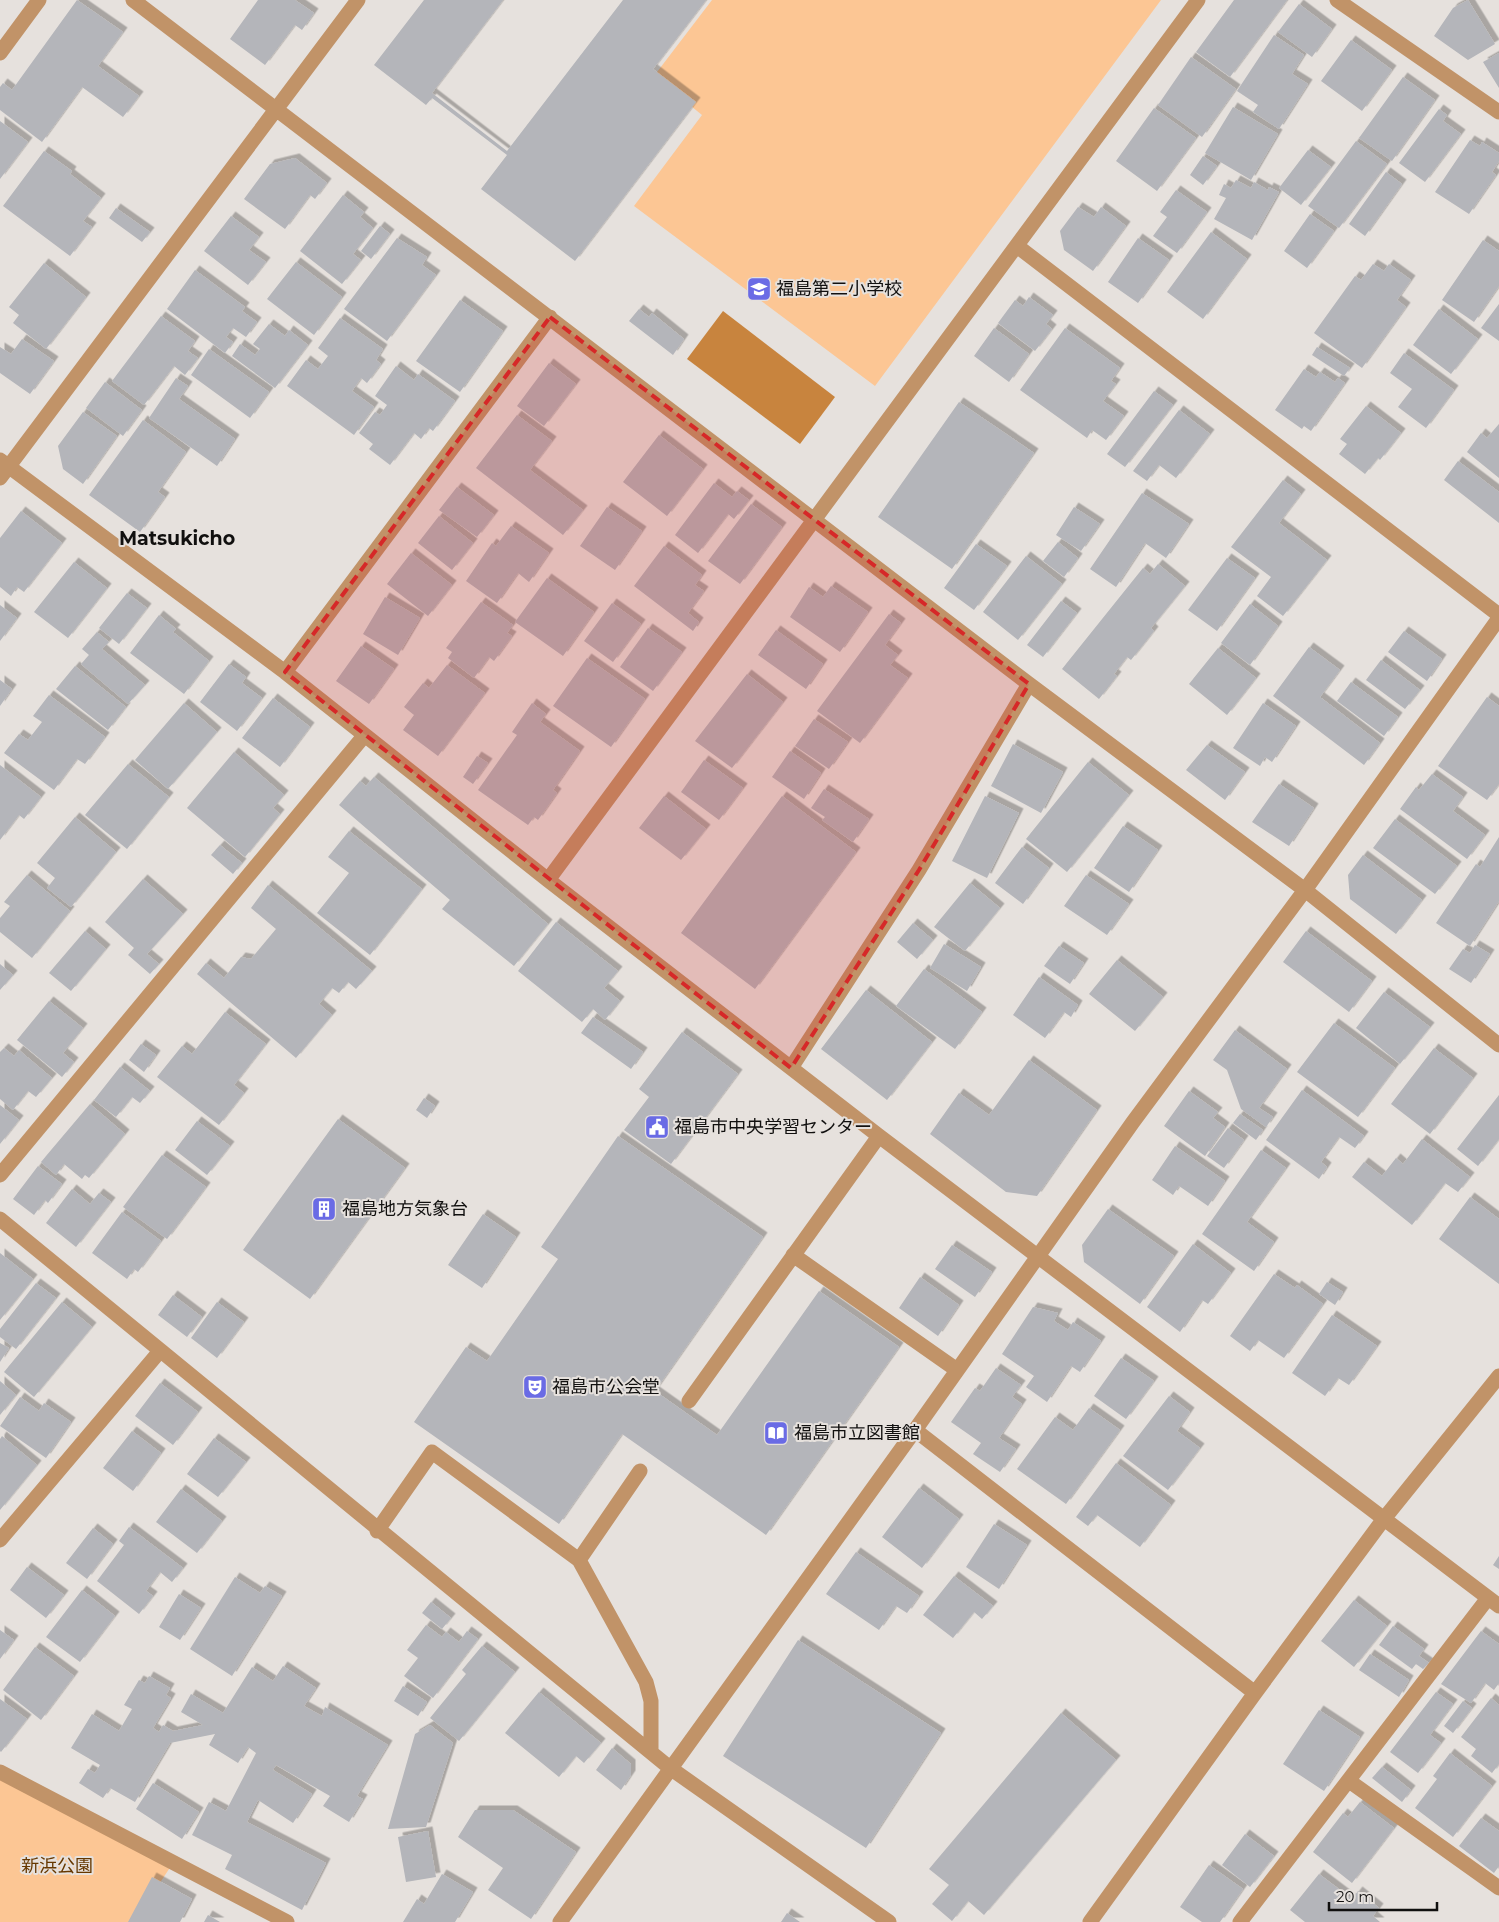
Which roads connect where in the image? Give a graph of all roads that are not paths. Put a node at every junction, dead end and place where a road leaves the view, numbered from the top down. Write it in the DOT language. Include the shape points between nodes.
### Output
graph roads {
  1 [pos="39,0"];
  2 [pos="133,0"];
  3 [pos="358,0"];
  4 [pos="1198,0"];
  5 [pos="1337,0"];
  6 [pos="0,53"];
  7 [pos="276,110"];
  8 [pos="1499,112"];
  9 [pos="1017,246"];
  10 [pos="550,317"];
  11 [pos="3,468"];
  12 [pos="813,520"];
  13 [pos="1499,614"];
  14 [pos="1499,618"];
  15 [pos="285,672"];
  16 [pos="1029,684"];
  17 [pos="364,736"];
  18 [pos="548,880"];
  19 [pos="1305,890"];
  20 [pos="1499,1045"];
  21 [pos="791,1068"];
  22 [pos="879,1136"];
  23 [pos="0,1175"];
  24 [pos="0,1219"];
  25 [pos="792,1255"];
  26 [pos="1038,1258"];
  27 [pos="160,1351"];
  28 [pos="958,1370"];
  29 [pos="1499,1376"];
  30 [pos="689,1401"];
  31 [pos="915,1430"];
  32 [pos="640,1471"];
  33 [pos="1382,1520"];
  34 [pos="378,1531"];
  35 [pos="0,1540"];
  36 [pos="579,1560"];
  37 [pos="1493,1602"];
  38 [pos="1254,1693"];
  39 [pos="651,1752"];
  40 [pos="670,1768"];
  41 [pos="0,1772"];
  42 [pos="1348,1781"];
  43 [pos="1499,1888"];
  44 [pos="287,1922"];
  45 [pos="560,1922"];
  46 [pos="890,1922"];
  47 [pos="1090,1922"];
  48 [pos="1240,1922"];
  1 -- 6 [label="street"];
  2 -- 7 [label="street"];
  3 -- 7 [label="street"];
  4 -- 9 [label="street"];
  5 -- 8 [label="street"];
  7 -- 10 [label="street"];
  7 -- 11 [label="street"];
  9 -- 12 [label="street"];
  9 -- 13 [label="street"];
  10 -- 12 [label="street"];
  10 -- 15 [label="street"];
  11 -- 15 [label="street"];
  12 -- 16 [label="street"];
  12 -- 18 [label="street"];
  14 -- 19 [label="street"];
  15 -- 17 [label="street"];
  16 -- 19 [label="street"];
  16 -- 21 [label="street" via="919,870"];
  17 -- 18 [label="street"];
  17 -- 23 [label="street"];
  18 -- 21 [label="street"];
  19 -- 20 [label="street"];
  19 -- 26 [label="street" via="1133,1122"];
  21 -- 22 [label="street"];
  22 -- 25 [label="street"];
  22 -- 26 [label="street"];
  24 -- 27 [label="street"];
  25 -- 28 [label="street"];
  25 -- 30 [label="street"];
  26 -- 28 [label="street"];
  26 -- 33 [label="street"];
  27 -- 34 [label="street"];
  27 -- 35 [label="street"];
  28 -- 31 [label="street"];
  29 -- 33 [label="street"];
  31 -- 38 [label="street"];
  31 -- 40 [label="street"];
  32 -- 36 [label="street"];
  33 -- 37 [label="street"];
  33 -- 38 [label="street"];
  34 -- 36 [label="street" via="432,1452"];
  34 -- 39 [label="street"];
  36 -- 39 [label="street" via="646,1682 651,1701"];
  37 -- 42 [label="street"];
  38 -- 47 [label="street"];
  39 -- 40 [label="street"];
  40 -- 45 [label="street"];
  40 -- 46 [label="street"];
  41 -- 44 [label="street"];
  42 -- 43 [label="street"];
  42 -- 48 [label="street"];
}
